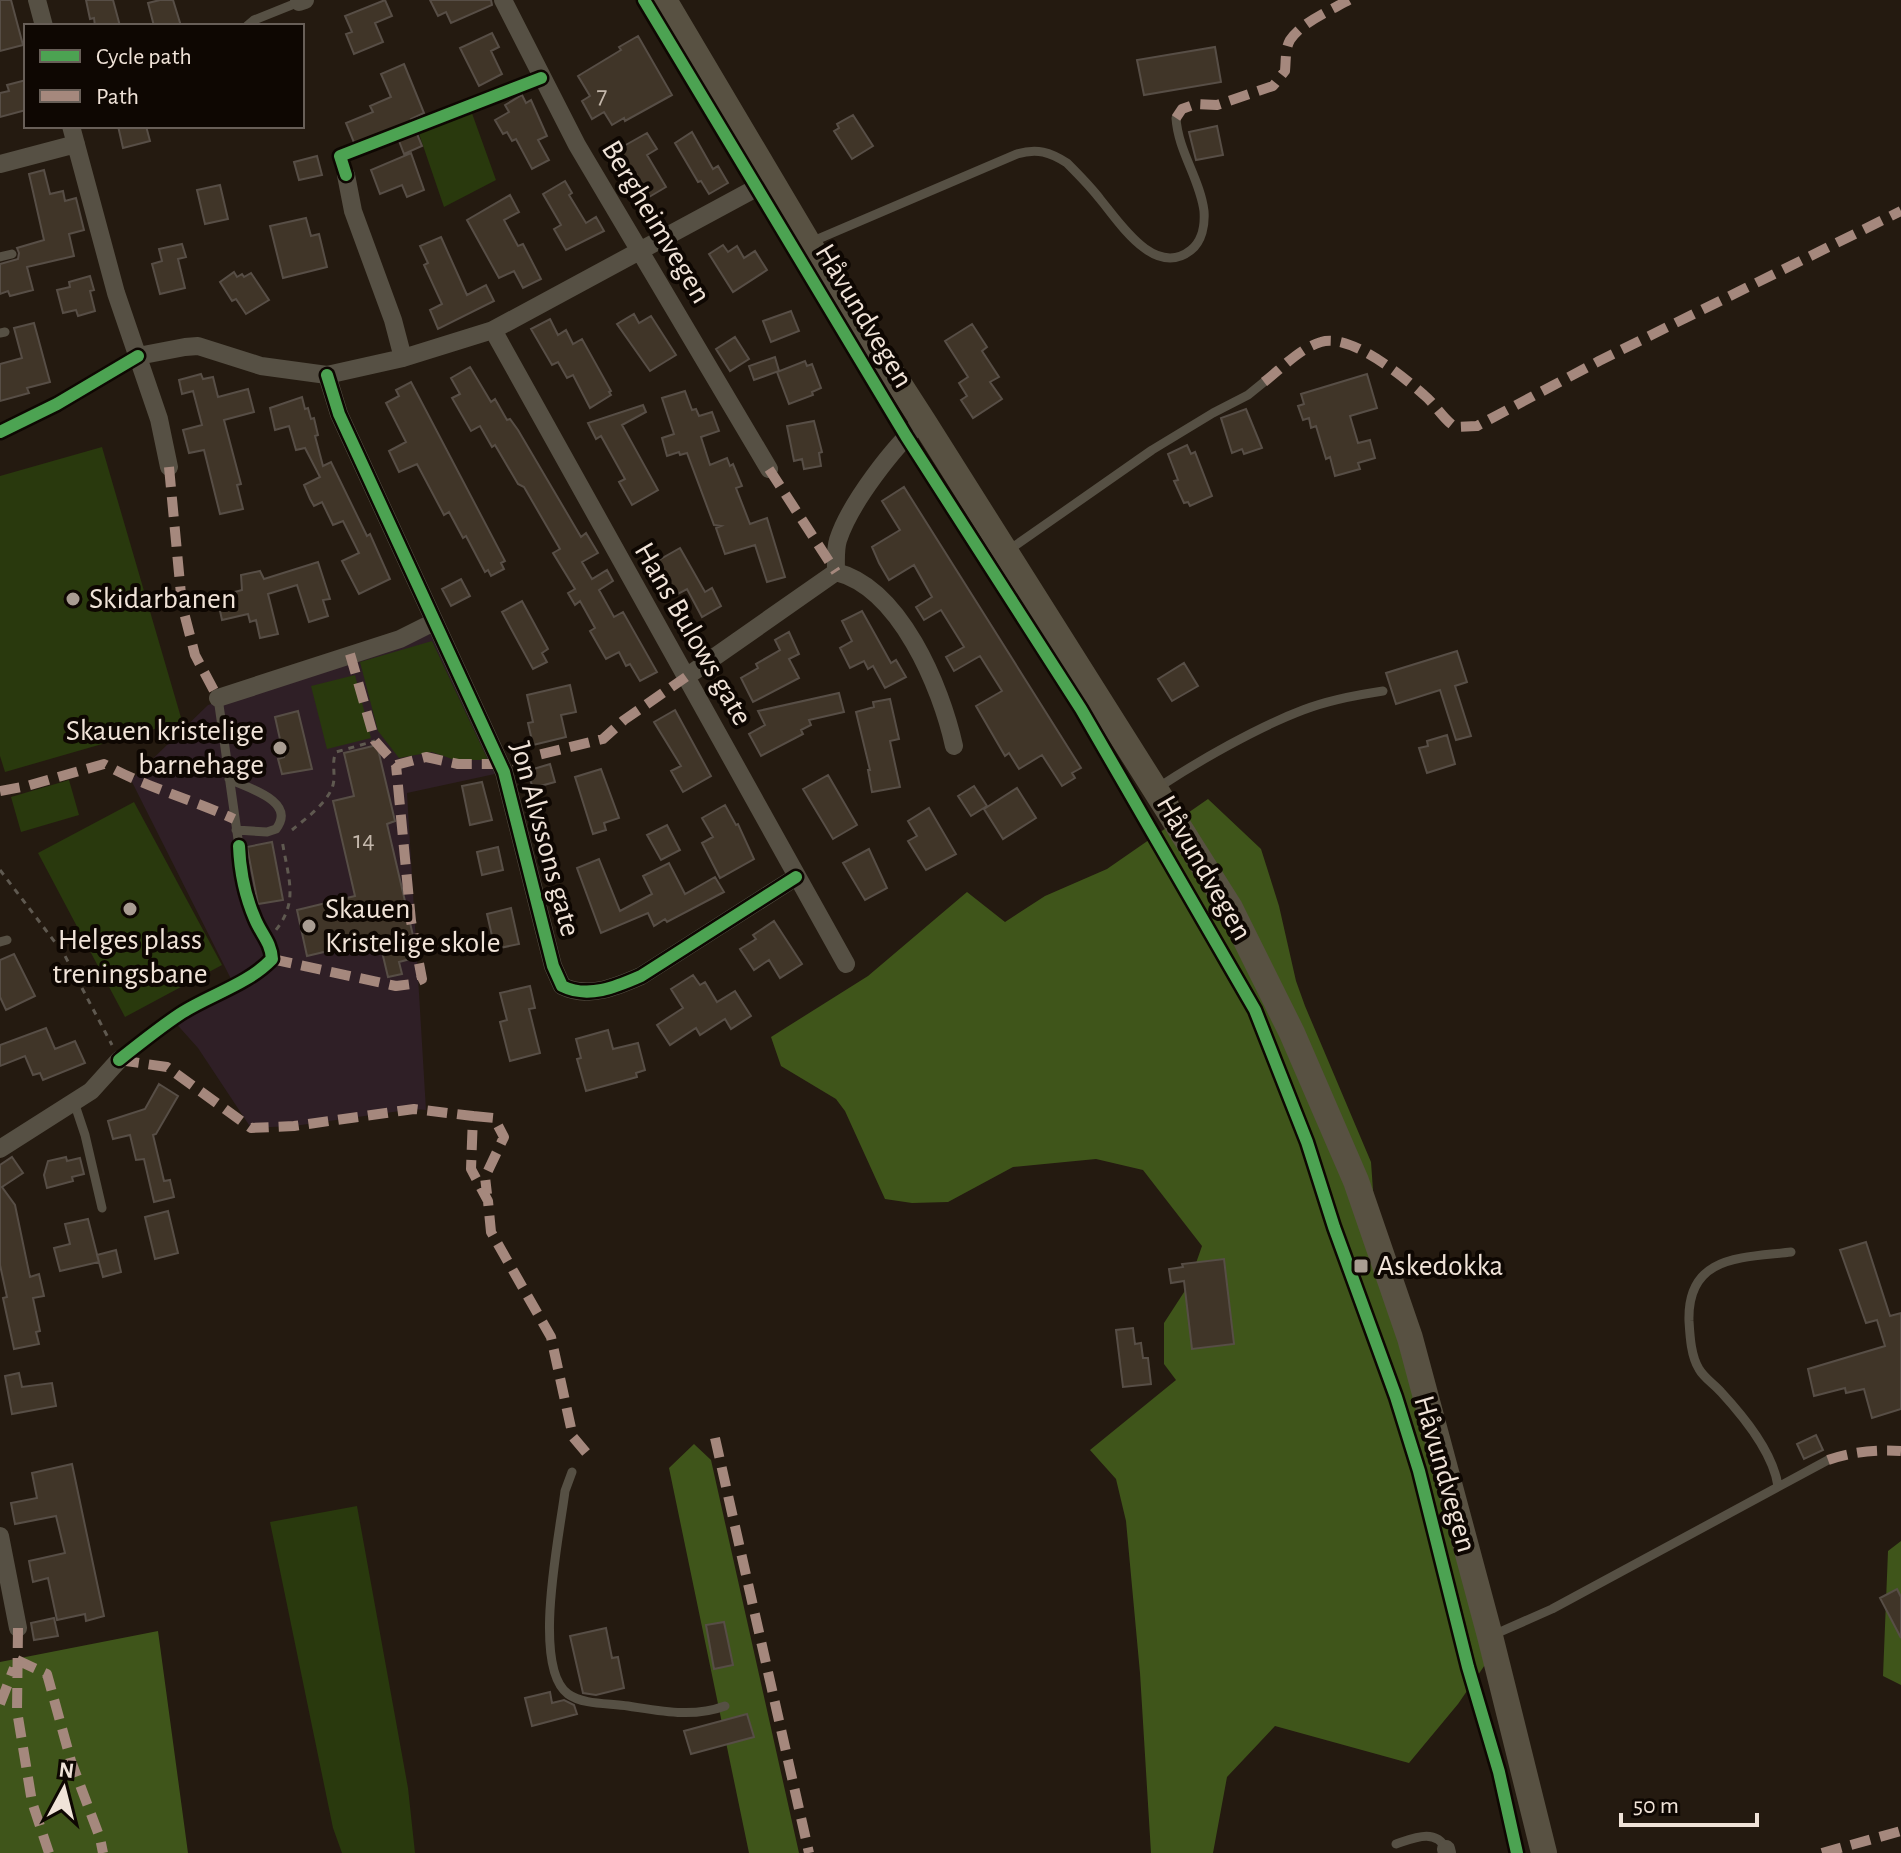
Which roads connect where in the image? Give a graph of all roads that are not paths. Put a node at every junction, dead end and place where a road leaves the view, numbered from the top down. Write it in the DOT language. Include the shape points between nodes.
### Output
graph roads {
  1 [pos="37,0"];
  2 [pos="503,0"];
  3 [pos="664,0"];
  4 [pos="299,1"];
  5 [pos="43,24"];
  6 [pos="249,24"];
  7 [pos="1176,118"];
  8 [pos="73,135"];
  9 [pos="0,164"];
  10 [pos="346,175"];
  11 [pos="771,180"];
  12 [pos="808,243"];
  13 [pos="641,251"];
  14 [pos="12,254"];
  15 [pos="0,257"];
  16 [pos="493,330"];
  17 [pos="138,356"];
  18 [pos="403,358"];
  19 [pos="327,375"];
  20 [pos="1264,382"];
  21 [pos="923,421"];
  22 [pos="169,467"];
  23 [pos="769,469"];
  24 [pos="1006,552"];
  25 [pos="836,572"];
  26 [pos="434,622"];
  27 [pos="686,677"];
  28 [pos="1383,691"];
  29 [pos="218,698"];
  30 [pos="954,746"];
  31 [pos="229,779"];
  32 [pos="1156,789"];
  33 [pos="236,830"];
  34 [pos="239,846"];
  35 [pos="796,877"];
  36 [pos="846,964"];
  37 [pos="119,1060"];
  38 [pos="74,1102"];
  39 [pos="0,1149"];
  40 [pos="102,1208"];
  41 [pos="1791,1252"];
  42 [pos="1828,1460"];
  43 [pos="572,1472"];
  44 [pos="1778,1486"];
  45 [pos="0,1536"];
  46 [pos="2,1555"];
  47 [pos="18,1628"];
  48 [pos="1490,1636"];
  49 [pos="725,1706"];
  50 [pos="1396,1844"];
  51 [pos="1446,1851"];
  52 [pos="1544,1853"];
  1 -- 5 [label="street"];
  2 -- 13 [label="street, Bergheimvegen" via="577,145"];
  3 -- 11 [label="main road, Håvundvegen"];
  4 -- 6 [label="lane"];
  7 -- 12 [label="lane" via="1204,221 1195,247 1180,257 1162,256 1138,243 1067,163 1037,150"];
  8 -- 9 [label="street"];
  8 -- 17 [label="street"];
  10 -- 18 [label="street" via="353,211"];
  11 -- 12 [label="main road, Håvundvegen"];
  11 -- 13 [label="street"];
  12 -- 21 [label="main road, Håvundvegen"];
  13 -- 16 [label="street"];
  13 -- 23 [label="street, Bergheimvegen"];
  14 -- 15 [label="lane"];
  16 -- 18 [label="street"];
  16 -- 27 [label="street, Hans Bulows gate"];
  17 -- 19 [label="street" via="198,346 261,366"];
  17 -- 22 [label="street"];
  18 -- 19 [label="street"];
  19 -- 26 [label="street, Jon Alvssons gate" via="339,414"];
  20 -- 24 [label="lane" via="1152,450"];
  21 -- 24 [label="main road, Håvundvegen"];
  21 -- 25 [label="street" via="894,450 846,522"];
  24 -- 32 [label="main road, Håvundvegen"];
  25 -- 27 [label="street"];
  25 -- 30 [label="street" via="874,592 913,641 938,689"];
  26 -- 29 [label="street" via="400,639"];
  26 -- 35 [label="street, Jon Alvssons gate" via="504,772 562,986 575,993 618,987"];
  27 -- 35 [label="street, Hans Bulows gate"];
  28 -- 32 [label="lane" via="1302,710"];
  29 -- 31 [label="lane"];
  31 -- 33 [label="lane"];
  31 -- 33 [label="lane" via="280,806 282,818 267,832"];
  32 -- 48 [label="main road, Håvundvegen" via="1230,908 1356,1181 1410,1338"];
  33 -- 34 [label="lane"];
  35 -- 36 [label="street, Hans Bulows gate"];
  37 -- 38 [label="street"];
  38 -- 39 [label="street"];
  38 -- 40 [label="lane"];
  41 -- 44 [label="lane" via="1730,1259 1711,1268 1692,1293 1689,1311 1691,1347 1699,1369 1764,1449"];
  42 -- 44 [label="lane"];
  43 -- 49 [label="lane" via="565,1491 549,1630 550,1660 563,1689 577,1699 654,1711 696,1714"];
  44 -- 48 [label="lane" via="1552,1609"];
  45 -- 46 [label="street"];
  46 -- 47 [label="street"];
  48 -- 52 [label="main road, Håvundvegen"];
  50 -- 51 [label="lane" via="1433,1836"];
}
